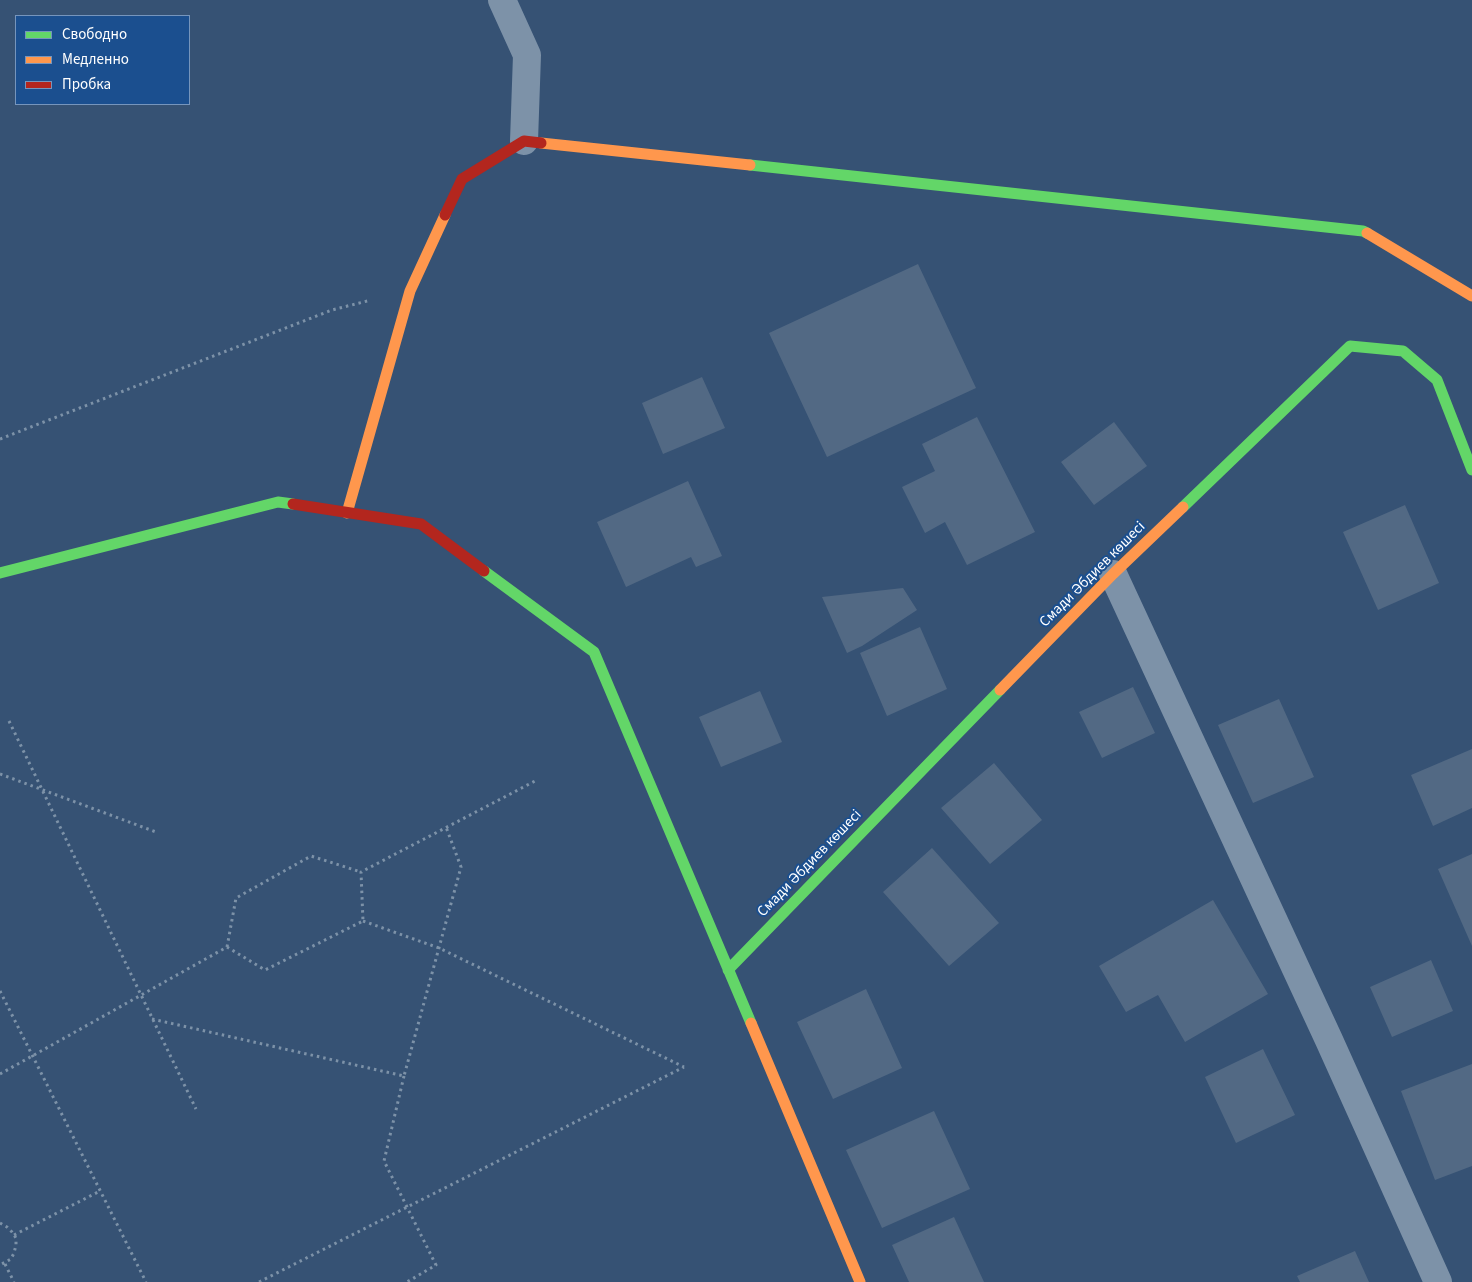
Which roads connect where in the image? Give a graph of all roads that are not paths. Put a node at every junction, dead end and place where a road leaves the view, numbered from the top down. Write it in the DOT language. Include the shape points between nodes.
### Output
graph roads {
  1 [pos="502,0"];
  2 [pos="524,141"];
  3 [pos="1472,296"];
  4 [pos="1472,470"];
  5 [pos="348,513"];
  6 [pos="0,573"];
  7 [pos="1113,574"];
  8 [pos="728,970"];
  9 [pos="860,1282"];
  10 [pos="1438,1282"];
  1 -- 2 [label="street" via="527,55"];
  2 -- 3 [label="street" via="1363,231"];
  2 -- 5 [label="street" via="462,179 410,291"];
  4 -- 7 [label="street, Смади Әбдиев көшесі" via="1437,380 1403,351 1350,346"];
  5 -- 6 [label="street" via="278,502"];
  5 -- 8 [label="street" via="421,524 594,652"];
  7 -- 8 [label="street, Смади Әбдиев көшесі"];
  7 -- 10 [label="street"];
  8 -- 9 [label="street"];
}
